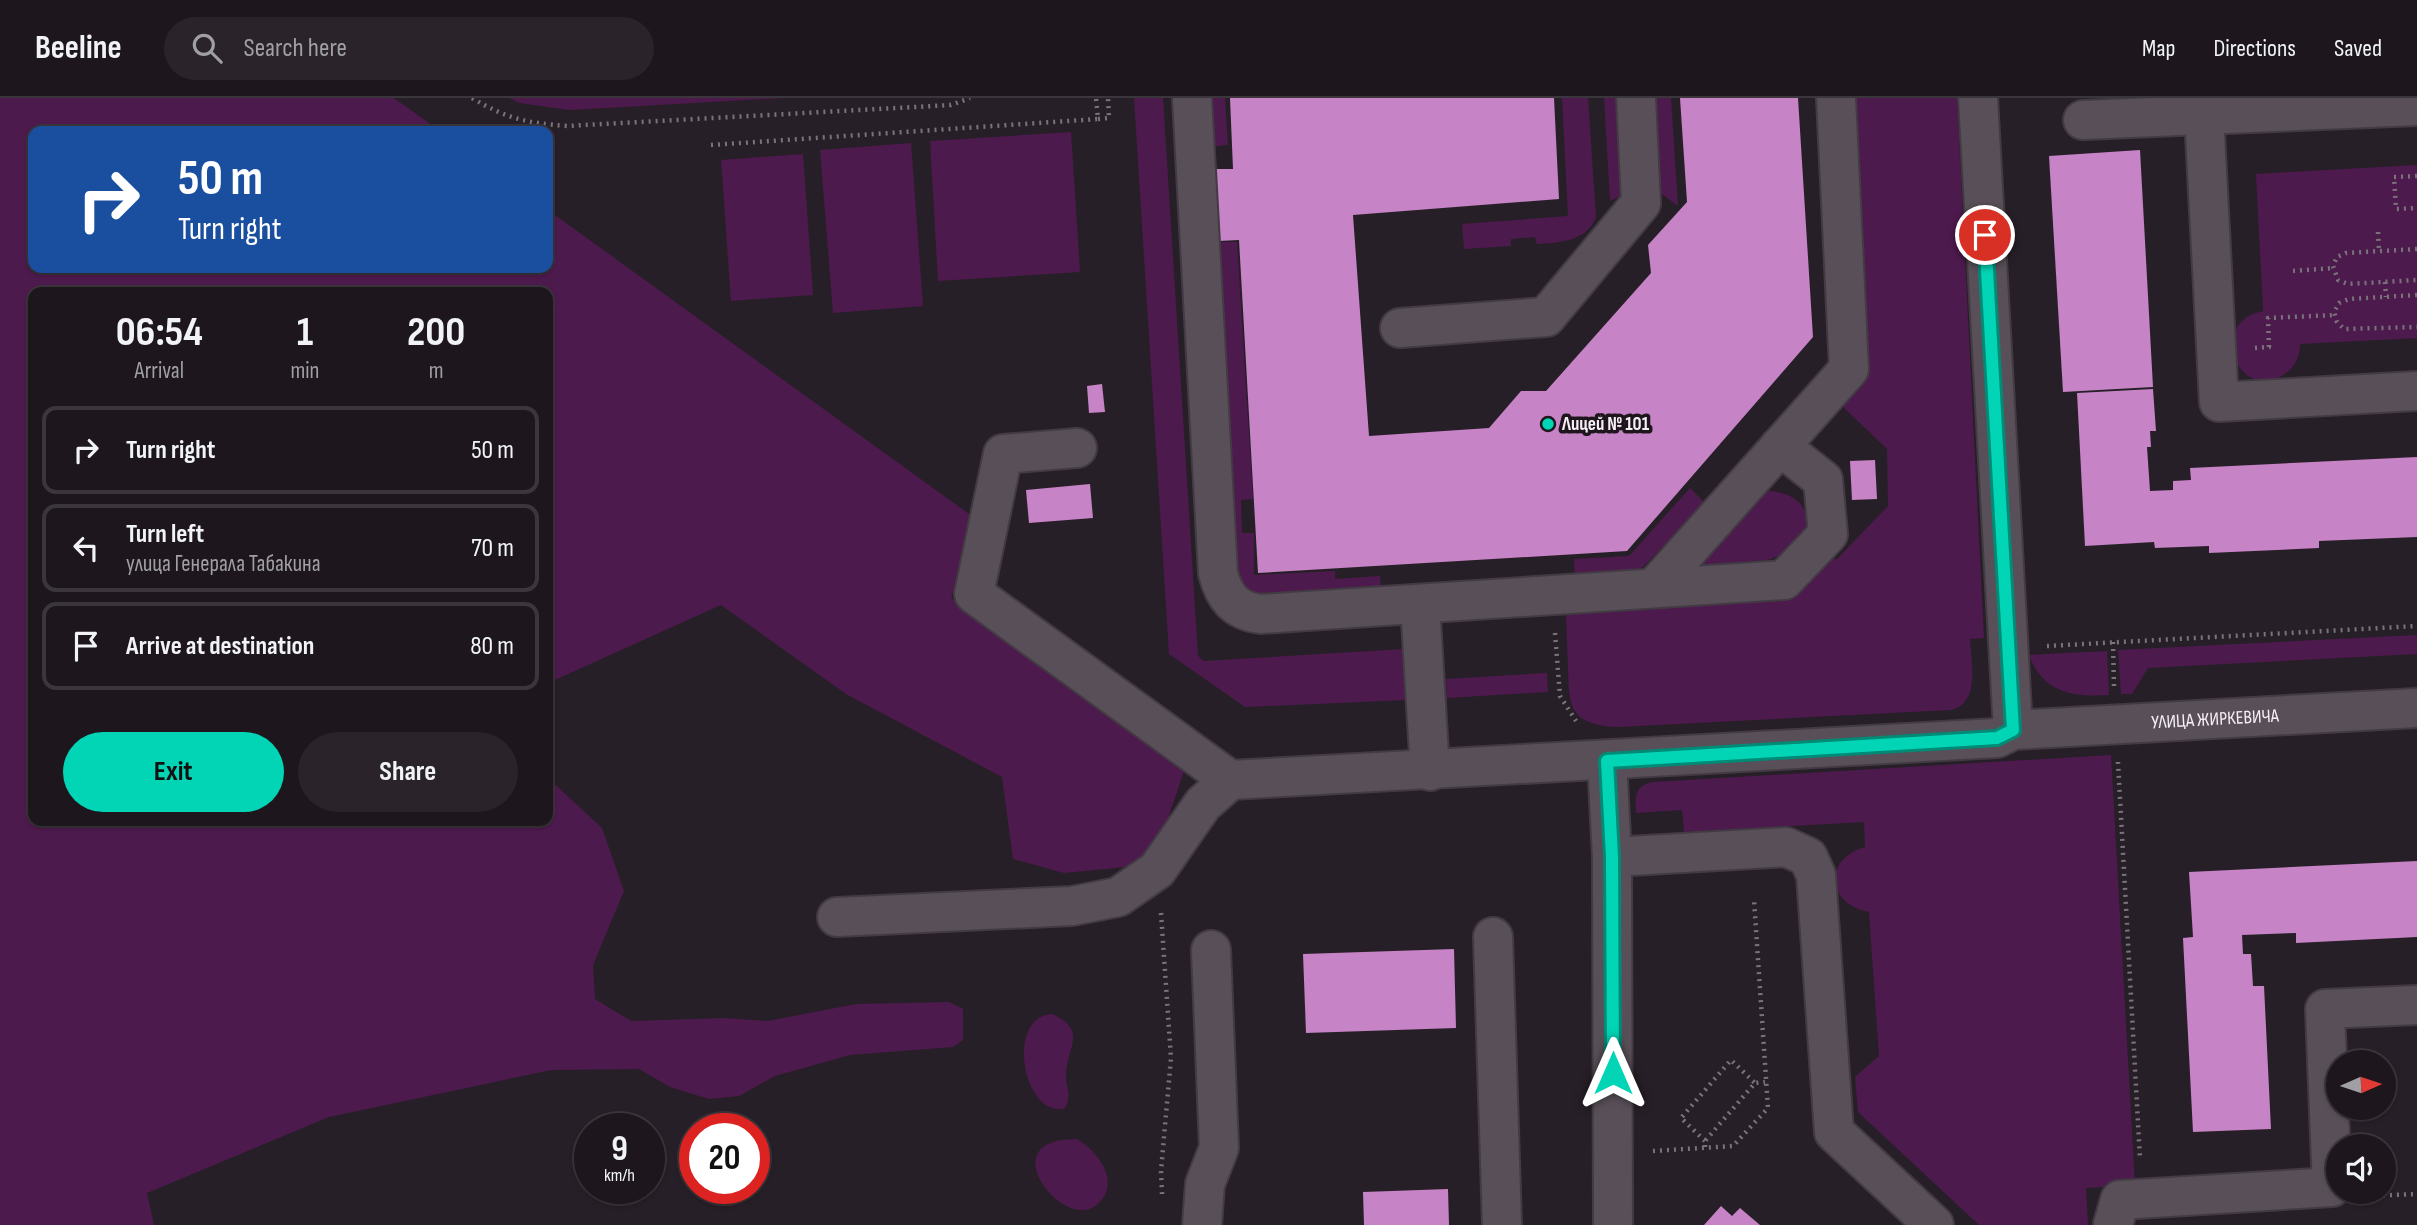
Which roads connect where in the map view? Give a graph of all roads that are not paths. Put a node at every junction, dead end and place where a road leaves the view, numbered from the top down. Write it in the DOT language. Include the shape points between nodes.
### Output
graph roads {
  1 [pos="1192,98"];
  2 [pos="1636,98"];
  3 [pos="1836,98"];
  4 [pos="1978,98"];
  5 [pos="2417,106"];
  6 [pos="2204,115"];
  7 [pos="2083,120"];
  8 [pos="1400,328"];
  9 [pos="2417,391"];
  10 [pos="1780,446"];
  11 [pos="1077,448"];
  12 [pos="1654,588"];
  13 [pos="1420,604"];
  14 [pos="2417,708"];
  15 [pos="2013,730"];
  16 [pos="1607,761"];
  17 [pos="1430,771"];
  18 [pos="1230,780"];
  19 [pos="1612,857"];
  20 [pos="837,917"];
  21 [pos="1493,937"];
  22 [pos="1211,950"];
  23 [pos="2417,1005"];
  24 [pos="2125,1208"];
  25 [pos="1202,1225"];
  26 [pos="1502,1225"];
  27 [pos="1613,1225"];
  28 [pos="1934,1225"];
  1 -- 13 [label="street" via="1218,573 1223,593 1247,612 1261,614"];
  2 -- 8 [label="street" via="1641,203 1546,317"];
  3 -- 10 [label="street" via="1849,369"];
  4 -- 15 [label="street"];
  5 -- 6 [label="street"];
  6 -- 7 [label="street"];
  6 -- 9 [label="street" via="2219,402"];
  10 -- 12 [label="street"];
  10 -- 12 [label="street" via="1823,481 1828,534 1783,580"];
  11 -- 18 [label="street" via="1003,454 974,594"];
  12 -- 13 [label="street"];
  13 -- 17 [label="street"];
  14 -- 15 [label="street, УЛИЦА ЖИРКЕВИЧА"];
  15 -- 16 [label="street, УЛИЦА ЖИРКЕВИЧА" via="1997,738"];
  16 -- 17 [label="street, УЛИЦА ЖИРКЕВИЧА"];
  16 -- 19 [label="street"];
  17 -- 18 [label="street, УЛИЦА ЖИРКЕВИЧА"];
  18 -- 20 [label="street" via="1203,804 1157,870 1118,897 1072,906"];
  19 -- 27 [label="street"];
  19 -- 28 [label="street" via="1786,848 1808,858 1816,875 1834,1132"];
  21 -- 26 [label="street"];
  22 -- 25 [label="street" via="1219,1148 1205,1184"];
  23 -- 24 [label="street" via="2325,1009 2332,1187"];
}
